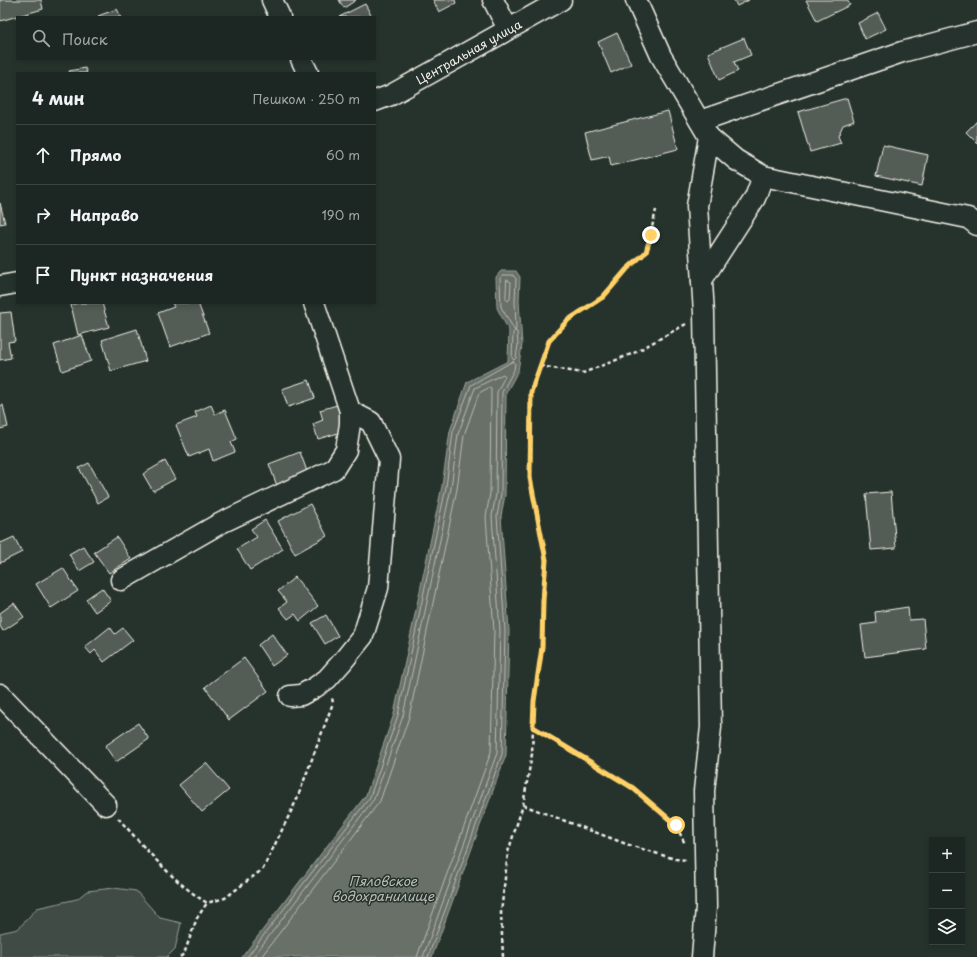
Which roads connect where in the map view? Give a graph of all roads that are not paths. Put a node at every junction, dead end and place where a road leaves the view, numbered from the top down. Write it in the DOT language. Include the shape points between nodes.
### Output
graph roads {
  1 [pos="272,0"];
  2 [pos="493,0"];
  3 [pos="561,0"];
  4 [pos="636,0"];
  5 [pos="280,16"];
  6 [pos="508,29"];
  7 [pos="977,32"];
  8 [pos="301,60"];
  9 [pos="307,72"];
  10 [pos="376,101"];
  11 [pos="705,129"];
  12 [pos="763,176"];
  13 [pos="977,225"];
  14 [pos="702,280"];
  15 [pos="16,283"];
  16 [pos="0,286"];
  17 [pos="314,304"];
  18 [pos="350,411"];
  19 [pos="121,580"];
  20 [pos="0,694"];
  21 [pos="290,696"];
  22 [pos="106,805"];
  23 [pos="702,957"];
  1 -- 5 [label="street"];
  2 -- 6 [label="street"];
  3 -- 6 [label="street, Центральная улица"];
  4 -- 11 [label="street" via="661,56"];
  6 -- 10 [label="street, Центральная улица" via="391,95"];
  7 -- 11 [label="street" via="902,52"];
  8 -- 9 [label="street"];
  11 -- 12 [label="street" via="736,160"];
  11 -- 14 [label="street" via="697,206"];
  12 -- 13 [label="street" via="968,218"];
  12 -- 14 [label="street" via="755,198"];
  14 -- 23 [label="street" via="711,727 695,848 706,907"];
  15 -- 16 [label="street"];
  17 -- 18 [label="street"];
  18 -- 19 [label="street" via="346,450 334,469 219,524"];
  18 -- 21 [label="street" via="371,422 389,459 378,588 363,636 327,679 301,695"];
  20 -- 22 [label="street"];
}
